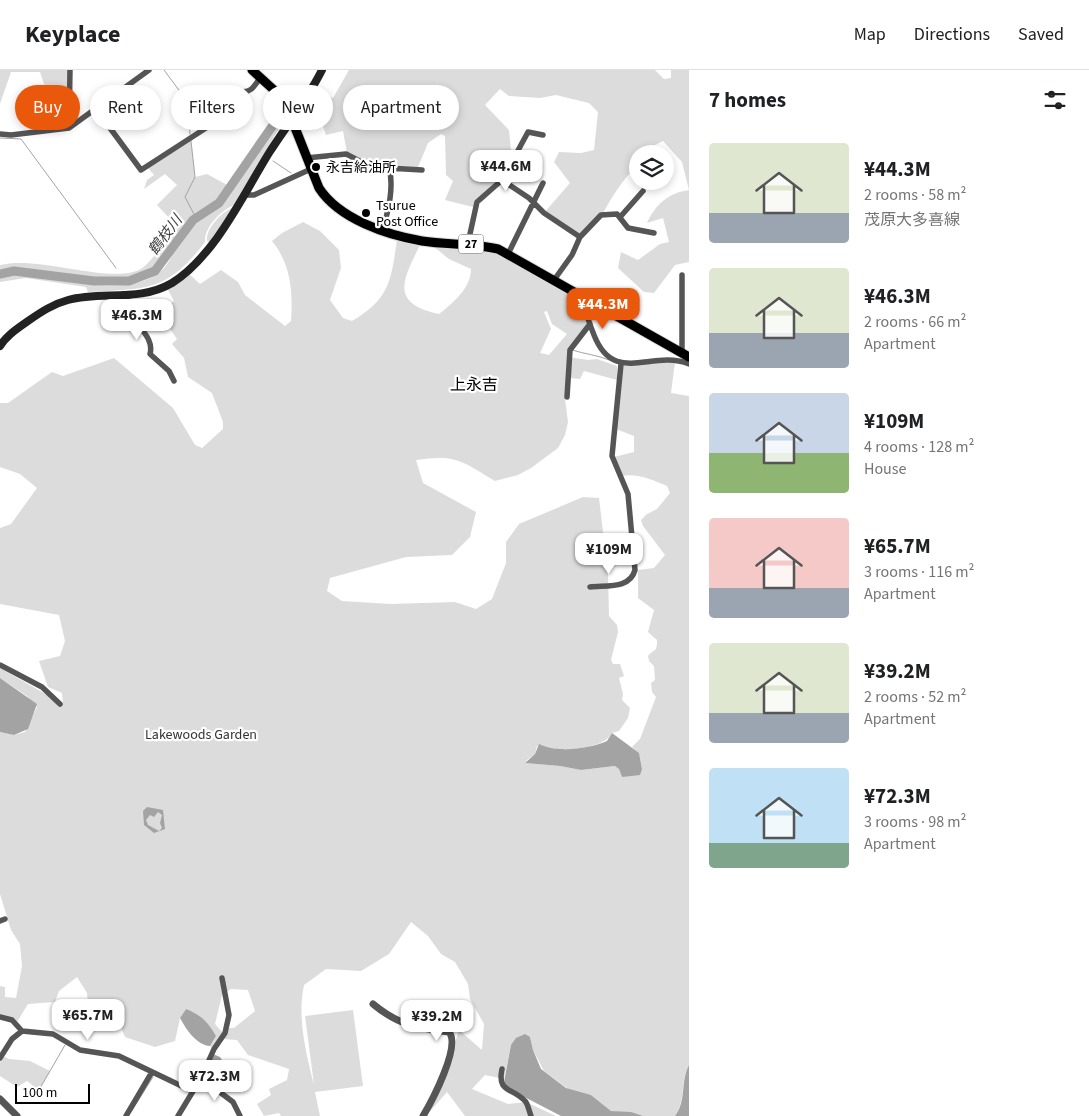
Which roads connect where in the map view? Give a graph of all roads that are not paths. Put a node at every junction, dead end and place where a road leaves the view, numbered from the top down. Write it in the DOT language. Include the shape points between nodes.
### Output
graph roads {
  1 [pos="70,70"];
  2 [pos="149,70"];
  3 [pos="252,70"];
  4 [pos="322,70"];
  5 [pos="260,78"];
  6 [pos="70,85"];
  7 [pos="129,85"];
  8 [pos="268,85"];
  9 [pos="315,85"];
  10 [pos="52,130"];
  11 [pos="111,130"];
  12 [pos="283,130"];
  13 [pos="296,130"];
  14 [pos="0,134"];
  15 [pos="543,136"];
  16 [pos="306,158"];
  17 [pos="389,167"];
  18 [pos="311,169"];
  19 [pos="422,170"];
  20 [pos="502,180"];
  21 [pos="543,183"];
  22 [pos="643,191"];
  23 [pos="246,195"];
  24 [pos="533,203"];
  25 [pos="621,216"];
  26 [pos="382,229"];
  27 [pos="654,233"];
  28 [pos="580,237"];
  29 [pos="468,243"];
  30 [pos="508,254"];
  31 [pos="682,275"];
  32 [pos="554,280"];
  33 [pos="128,295"];
  34 [pos="584,297"];
  35 [pos="590,324"];
  36 [pos="0,346"];
  37 [pos="686,355"];
  38 [pos="621,364"];
  39 [pos="689,364"];
  40 [pos="174,381"];
  41 [pos="567,397"];
  42 [pos="590,587"];
  43 [pos="0,665"];
  44 [pos="60,704"];
  45 [pos="222,978"];
  46 [pos="372,1004"];
  47 [pos="0,1017"];
  48 [pos="22,1032"];
  49 [pos="0,1058"];
  50 [pos="502,1068"];
  51 [pos="152,1072"];
  52 [pos="201,1078"];
  53 [pos="192,1091"];
  54 [pos="0,1099"];
  55 [pos="17,1116"];
  56 [pos="126,1116"];
  57 [pos="178,1116"];
  58 [pos="240,1116"];
  59 [pos="423,1116"];
  60 [pos="531,1116"];
  1 -- 6 [label="street"];
  2 -- 7 [label="street"];
  3 -- 5 [label="main road, 27"];
  4 -- 9 [label="main road"];
  5 -- 8 [label="main road, 27"];
  5 -- 11 [label="street" via="252,90 239,91 223,117 141,170"];
  10 -- 14 [label="street"];
  12 -- 23 [label="main road"];
  13 -- 16 [label="main road, 27"];
  15 -- 20 [label="street" via="528,132"];
  16 -- 17 [label="street" via="346,154 371,167"];
  16 -- 18 [label="main road, 27"];
  17 -- 19 [label="street"];
  17 -- 26 [label="street" via="392,177"];
  18 -- 23 [label="street" via="254,195"];
  18 -- 26 [label="main road, 27" via="319,188 330,201 354,218"];
  20 -- 24 [label="street"];
  20 -- 29 [label="street" via="477,202"];
  21 -- 24 [label="street"];
  22 -- 25 [label="street"];
  23 -- 33 [label="main road" via="194,264 172,282 152,292"];
  24 -- 28 [label="street"];
  24 -- 30 [label="street"];
  25 -- 27 [label="street" via="628,228"];
  25 -- 28 [label="street" via="612,213 601,215"];
  26 -- 29 [label="main road, 27" via="423,241"];
  28 -- 32 [label="street"];
  29 -- 30 [label="main road, 27"];
  30 -- 32 [label="main road, 27"];
  31 -- 37 [label="street"];
  32 -- 34 [label="main road, 27"];
  33 -- 36 [label="main road" via="83,297 53,305 11,333"];
  33 -- 40 [label="street" via="126,305 149,341 150,354 169,371"];
  34 -- 35 [label="street"];
  34 -- 37 [label="main road, 27"];
  35 -- 38 [label="street" via="601,352"];
  35 -- 41 [label="street" via="570,350"];
  38 -- 39 [label="street" via="667,359"];
  38 -- 42 [label="street" via="612,456 630,504 635,570 626,583"];
  43 -- 44 [label="street" via="42,688"];
  45 -- 52 [label="street" via="227,1024"];
  46 -- 59 [label="street" via="406,1026 449,1032 452,1036 454,1044 441,1080"];
  47 -- 48 [label="street" via="12,1020"];
  48 -- 49 [label="street" via="12,1039"];
  48 -- 51 [label="street" via="53,1034 74,1048 120,1056"];
  50 -- 60 [label="street" via="502,1086 526,1102"];
  51 -- 53 [label="street"];
  51 -- 56 [label="street"];
  52 -- 53 [label="street"];
  52 -- 58 [label="street" via="233,1102"];
  53 -- 57 [label="street"];
  54 -- 55 [label="street"];
}
